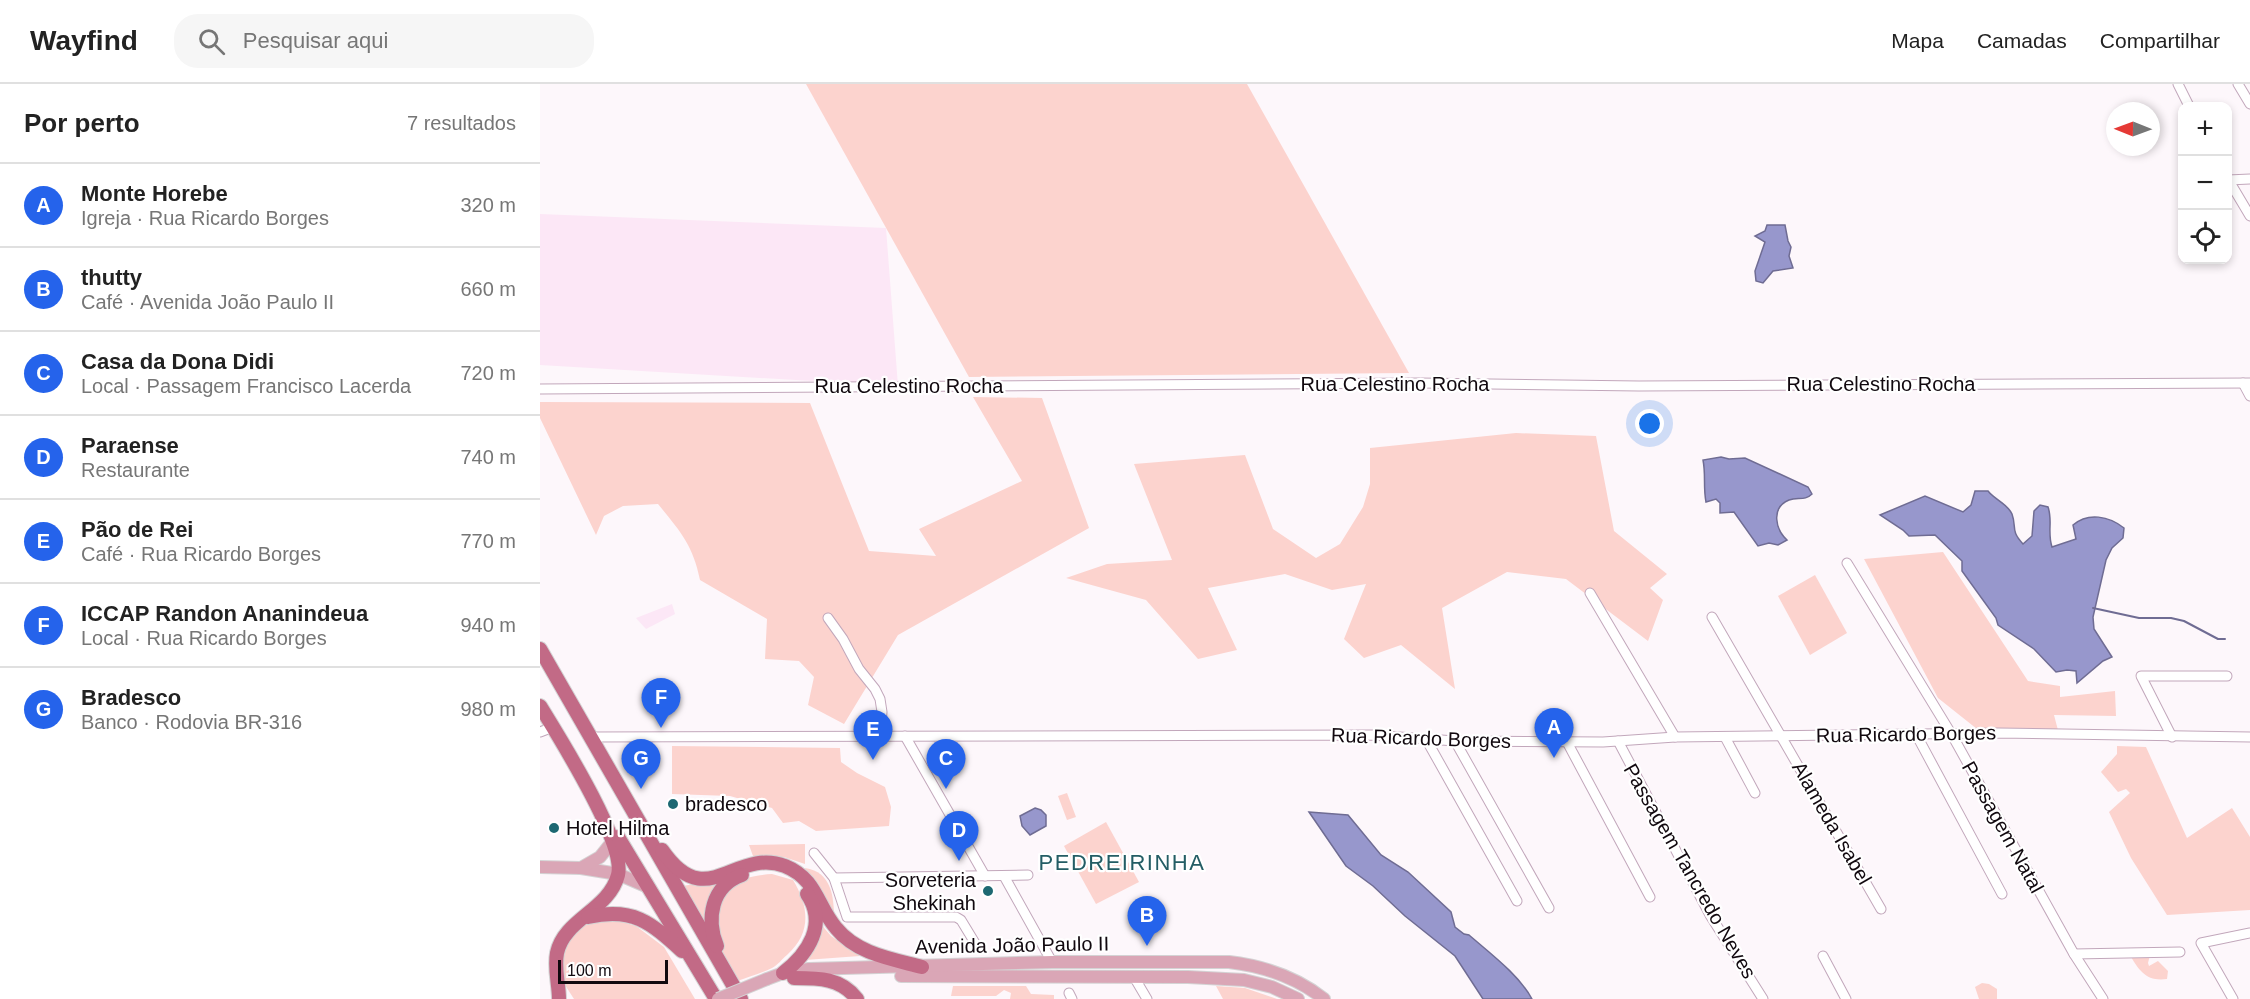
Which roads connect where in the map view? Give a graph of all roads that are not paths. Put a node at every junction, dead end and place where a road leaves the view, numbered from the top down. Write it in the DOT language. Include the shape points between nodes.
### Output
graph roads {
  1 [pos="2178,84"];
  2 [pos="2238,84"];
  3 [pos="2187,102"];
  4 [pos="2250,104"];
  5 [pos="2250,179"];
  6 [pos="2232,180"];
  7 [pos="2232,187"];
  8 [pos="2250,216"];
  9 [pos="2246,383"];
  10 [pos="540,389"];
  11 [pos="2250,396"];
  12 [pos="1847,563"];
  13 [pos="1590,593"];
  14 [pos="1712,617"];
  15 [pos="828,618"];
  16 [pos="540,649"];
  17 [pos="2227,676"];
  18 [pos="540,706"];
  19 [pos="546,730"];
  20 [pos="1952,735"];
  21 [pos="905,736"];
  22 [pos="1783,736"];
  23 [pos="1917,736"];
  24 [pos="2172,736"];
  25 [pos="591,737"];
  26 [pos="880,737"];
  27 [pos="1675,737"];
  28 [pos="1725,737"];
  29 [pos="2250,738"];
  30 [pos="1426,739"];
  31 [pos="1455,741"];
  32 [pos="1567,741"];
  33 [pos="1618,741"];
  34 [pos="1755,793"];
  35 [pos="623,796"];
  36 [pos="601,810"];
  37 [pos="612,842"];
  38 [pos="814,853"];
  39 [pos="540,867"];
  40 [pos="581,868"];
  41 [pos="618,874"];
  42 [pos="1028,875"];
  43 [pos="985,876"];
  44 [pos="1004,876"];
  45 [pos="834,878"];
  46 [pos="648,887"];
  47 [pos="2002,894"];
  48 [pos="1650,897"];
  49 [pos="1517,901"];
  50 [pos="1550,908"];
  51 [pos="1881,909"];
  52 [pos="585,917"];
  53 [pos="2250,933"];
  54 [pos="978,948"];
  55 [pos="2180,952"];
  56 [pos="2074,954"];
  57 [pos="1823,956"];
  58 [pos="1052,962"];
  59 [pos="694,963"];
  60 [pos="922,967"];
  61 [pos="789,975"];
  62 [pos="728,976"];
  63 [pos="1134,977"];
  64 [pos="768,982"];
  65 [pos="559,992"];
  66 [pos="567,999"];
  67 [pos="717,999"];
  68 [pos="735,999"];
  69 [pos="741,999"];
  70 [pos="857,999"];
  71 [pos="1147,999"];
  72 [pos="1298,999"];
  73 [pos="1324,999"];
  74 [pos="1763,999"];
  75 [pos="1846,999"];
  76 [pos="2103,999"];
  77 [pos="2233,999"];
  1 -- 3 [label="street"];
  2 -- 4 [label="street"];
  5 -- 6 [label="street"];
  7 -- 8 [label="street"];
  9 -- 10 [label="street, Rua Celestino Rocha"];
  9 -- 11 [label="street"];
  12 -- 20 [label="street, Passagem Natal"];
  13 -- 27 [label="street"];
  14 -- 22 [label="street, Alameda Isabel"];
  15 -- 26 [label="street" via="880,699"];
  16 -- 25 [label="highway"];
  17 -- 24 [label="street" via="2141,676"];
  18 -- 19 [label="highway"];
  19 -- 36 [label="highway"];
  20 -- 23 [label="street, Rua Ricardo Borges"];
  20 -- 24 [label="street, Rua Ricardo Borges"];
  20 -- 56 [label="street, Passagem Natal"];
  21 -- 26 [label="street, Rua Ricardo Borges"];
  21 -- 30 [label="street, Rua Ricardo Borges" via="1372,735"];
  21 -- 43 [label="street"];
  22 -- 23 [label="street, Rua Ricardo Borges"];
  22 -- 28 [label="street, Rua Ricardo Borges"];
  22 -- 51 [label="street, Alameda Isabel"];
  23 -- 47 [label="street"];
  24 -- 29 [label="street, Rua Ricardo Borges"];
  25 -- 26 [label="street, Rua Ricardo Borges"];
  25 -- 35 [label="highway"];
  27 -- 28 [label="street, Rua Ricardo Borges"];
  27 -- 33 [label="street, Rua Ricardo Borges"];
  28 -- 34 [label="street"];
  30 -- 31 [label="street, Rua Ricardo Borges"];
  30 -- 49 [label="street"];
  31 -- 32 [label="street, Rua Ricardo Borges"];
  31 -- 50 [label="street"];
  32 -- 33 [label="street, Rua Ricardo Borges"];
  32 -- 48 [label="street"];
  33 -- 74 [label="street, Passagem Tancredo Neves" via="1710,915"];
  35 -- 60 [label="highway" via="633,801 669,859 684,874 706,879 753,865 785,866 810,883 828,917 844,936 873,954"];
  35 -- 62 [label="highway"];
  36 -- 37 [label="highway"];
  36 -- 46 [label="highway"];
  37 -- 40 [label="main road" via="600,857"];
  37 -- 41 [label="highway"];
  38 -- 45 [label="street"];
  39 -- 40 [label="main road"];
  40 -- 41 [label="main road"];
  41 -- 46 [label="main road"];
  41 -- 52 [label="highway" via="600,905"];
  42 -- 44 [label="street"];
  43 -- 44 [label="street"];
  43 -- 45 [label="street"];
  44 -- 58 [label="street"];
  45 -- 54 [label="street" via="849,918 956,917"];
  46 -- 59 [label="highway"];
  52 -- 59 [label="highway" via="615,913 639,917"];
  52 -- 65 [label="highway" via="559,947"];
  53 -- 77 [label="street" via="2200,943"];
  55 -- 56 [label="street"];
  56 -- 76 [label="street, Passagem Natal"];
  57 -- 75 [label="street"];
  58 -- 60 [label="main road, Avenida João Paulo II"];
  58 -- 73 [label="main road, Avenida João Paulo II" via="1250,965 1290,978"];
  59 -- 67 [label="highway"];
  60 -- 61 [label="main road, Avenida João Paulo II" via="809,969"];
  61 -- 62 [label="highway" via="812,941 815,914 809,897 793,879 761,872 728,881 713,904 712,934"];
  61 -- 63 [label="main road, Avenida João Paulo II"];
  61 -- 64 [label="main road, Avenida João Paulo II"];
  61 -- 70 [label="highway" via="835,982"];
  62 -- 69 [label="highway"];
  63 -- 71 [label="street"];
  63 -- 72 [label="main road, Avenida João Paulo II" via="1244,980"];
  64 -- 67 [label="main road, bridge"];
  64 -- 68 [label="main road"];
  65 -- 66 [label="highway"];
}
